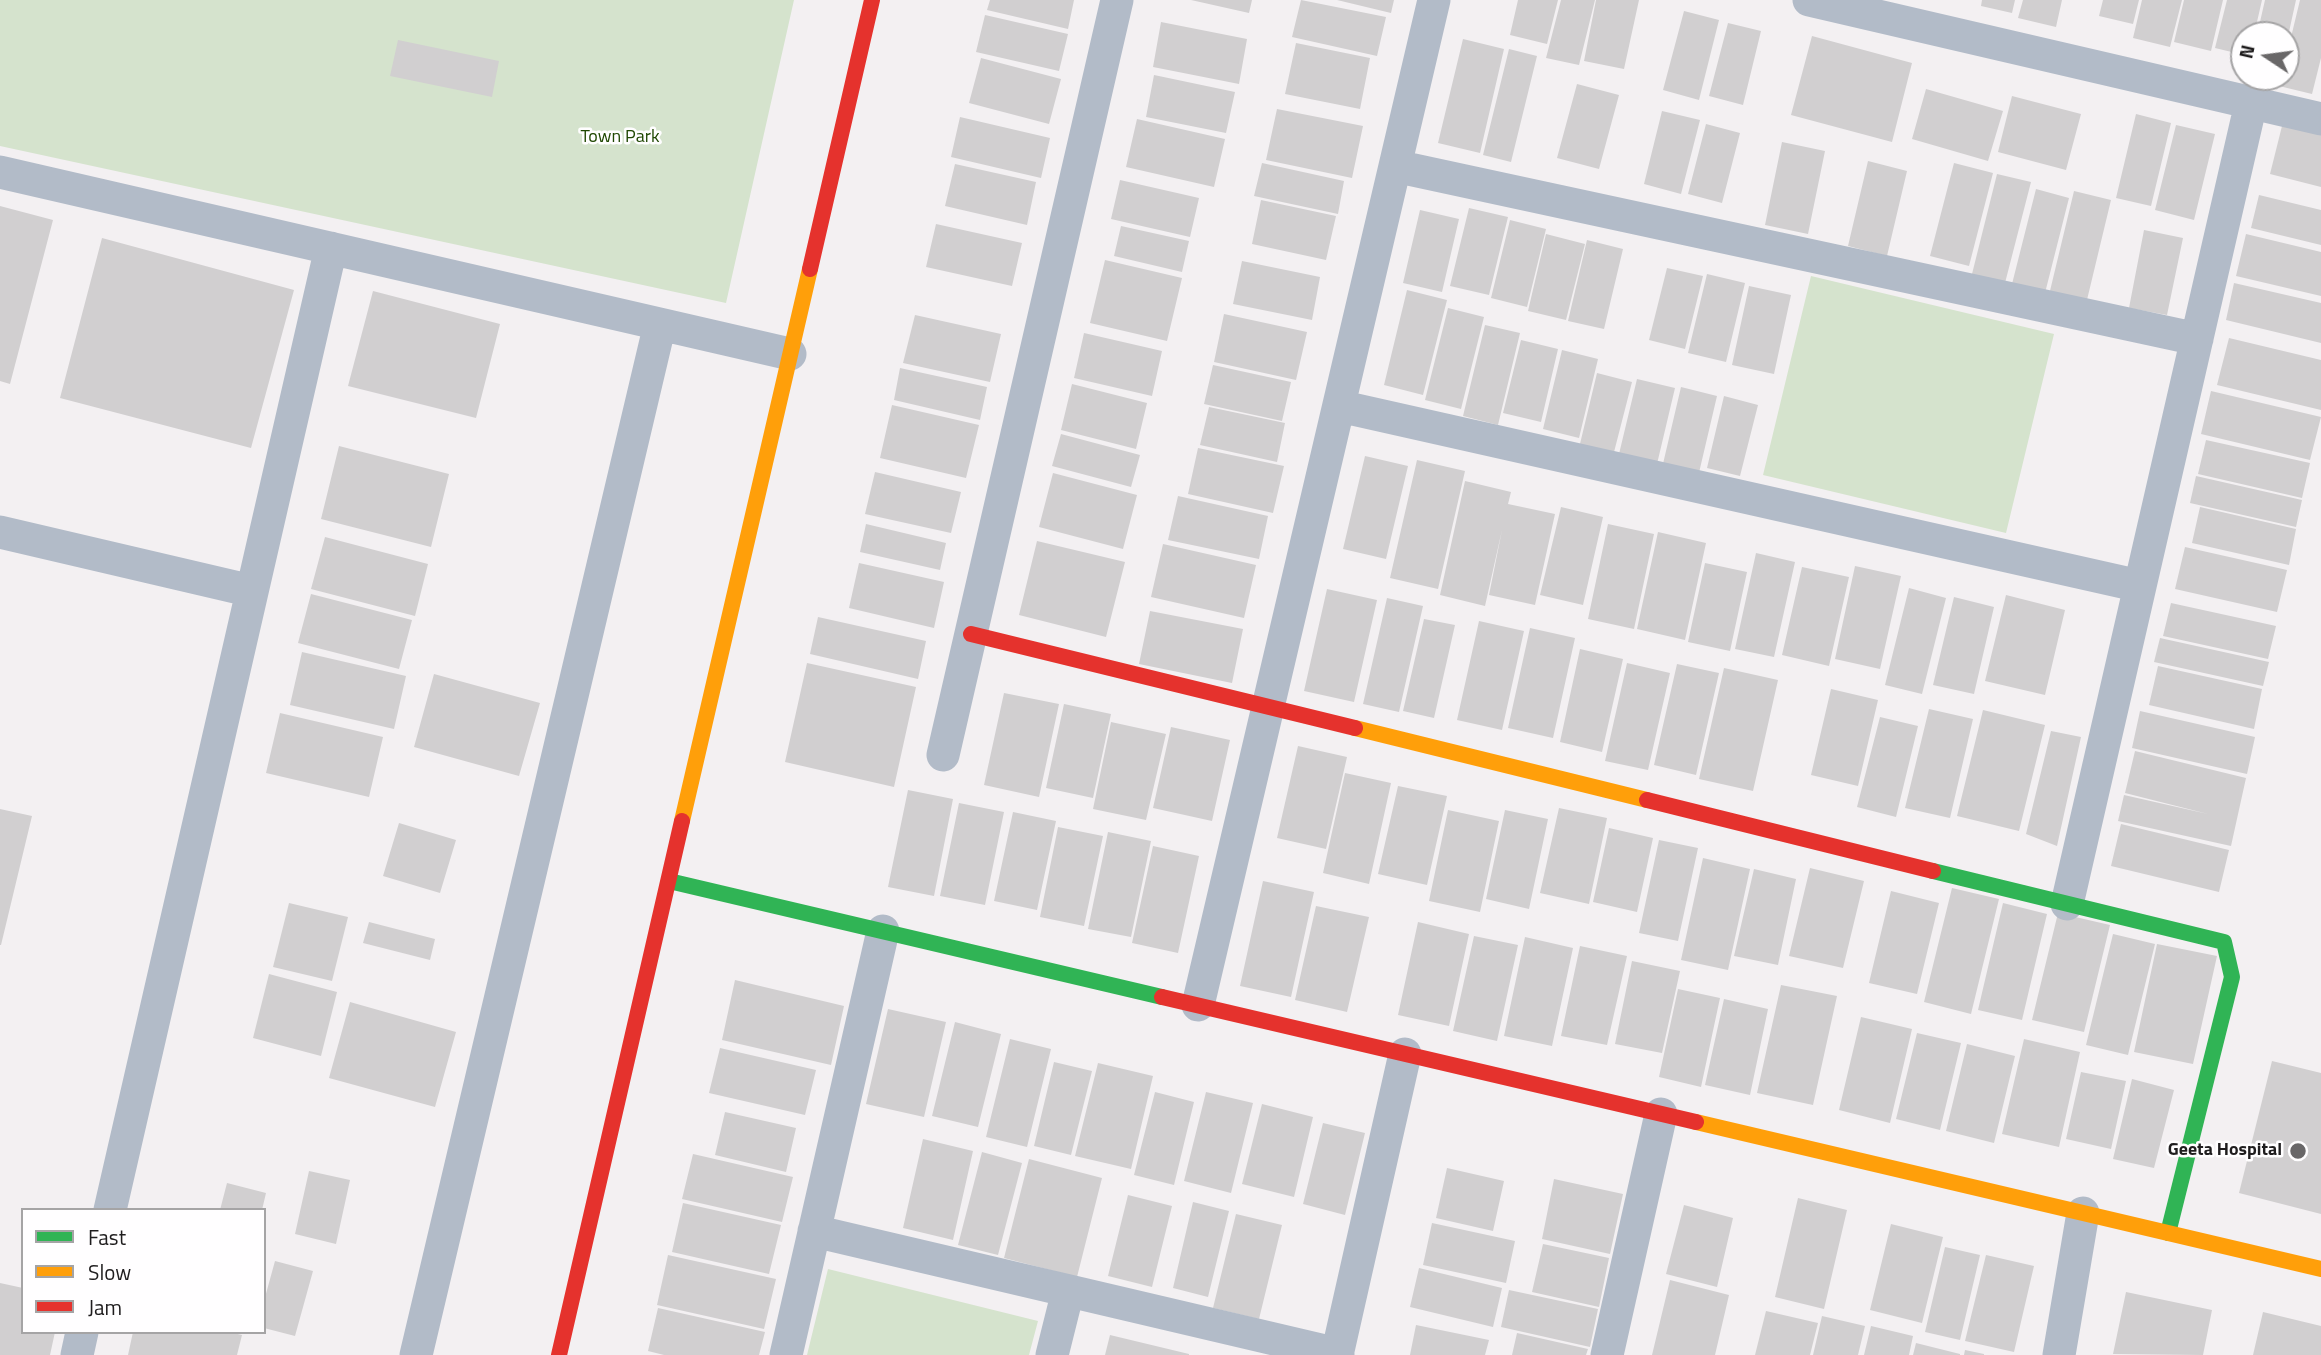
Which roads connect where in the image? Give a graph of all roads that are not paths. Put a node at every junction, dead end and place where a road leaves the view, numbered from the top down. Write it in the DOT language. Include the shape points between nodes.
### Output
graph roads {
  1 [pos="872,0"];
  2 [pos="1117,0"];
  3 [pos="1434,0"];
  4 [pos="1809,0"];
  5 [pos="2251,103"];
  6 [pos="2321,119"];
  7 [pos="1395,166"];
  8 [pos="0,172"];
  9 [pos="331,248"];
  10 [pos="660,324"];
  11 [pos="2197,339"];
  12 [pos="790,354"];
  13 [pos="1339,406"];
  14 [pos="0,532"];
  15 [pos="2140,586"];
  16 [pos="252,591"];
  17 [pos="971,635"];
  18 [pos="1267,707"];
  19 [pos="943,755"];
  20 [pos="669,881"];
  21 [pos="2067,904"];
  22 [pos="883,931"];
  23 [pos="1198,1005"];
  24 [pos="1405,1054"];
  25 [pos="1661,1114"];
  26 [pos="110,1208"];
  27 [pos="2083,1213"];
  28 [pos="814,1231"];
  29 [pos="2168,1233"];
  30 [pos="2321,1269"];
  31 [pos="1068,1290"];
  32 [pos="82,1334"];
  33 [pos="1338,1354"];
  34 [pos="77,1355"];
  35 [pos="415,1355"];
  36 [pos="559,1355"];
  37 [pos="786,1355"];
  38 [pos="1052,1355"];
  39 [pos="1607,1355"];
  40 [pos="2059,1355"];
  1 -- 12 [label="street"];
  2 -- 17 [label="street"];
  3 -- 7 [label="street"];
  4 -- 5 [label="street"];
  5 -- 6 [label="street"];
  5 -- 11 [label="street"];
  7 -- 11 [label="street"];
  7 -- 13 [label="street"];
  8 -- 9 [label="street"];
  9 -- 10 [label="street"];
  9 -- 16 [label="street"];
  10 -- 12 [label="street"];
  10 -- 35 [label="street"];
  11 -- 15 [label="street"];
  12 -- 20 [label="street"];
  13 -- 15 [label="street"];
  13 -- 18 [label="street"];
  14 -- 16 [label="street"];
  15 -- 21 [label="street"];
  16 -- 26 [label="street"];
  17 -- 18 [label="street"];
  17 -- 19 [label="street"];
  18 -- 21 [label="street"];
  18 -- 23 [label="street"];
  20 -- 22 [label="street"];
  20 -- 36 [label="street"];
  21 -- 29 [label="street" via="2224,942 2232,977"];
  22 -- 23 [label="street"];
  22 -- 28 [label="street"];
  23 -- 24 [label="street"];
  24 -- 25 [label="street"];
  24 -- 33 [label="street"];
  25 -- 27 [label="street"];
  25 -- 39 [label="street"];
  27 -- 29 [label="street"];
  27 -- 40 [label="street"];
  28 -- 31 [label="street"];
  28 -- 37 [label="street"];
  29 -- 30 [label="street"];
  31 -- 33 [label="street"];
  31 -- 38 [label="street"];
  32 -- 34 [label="street"];
}
